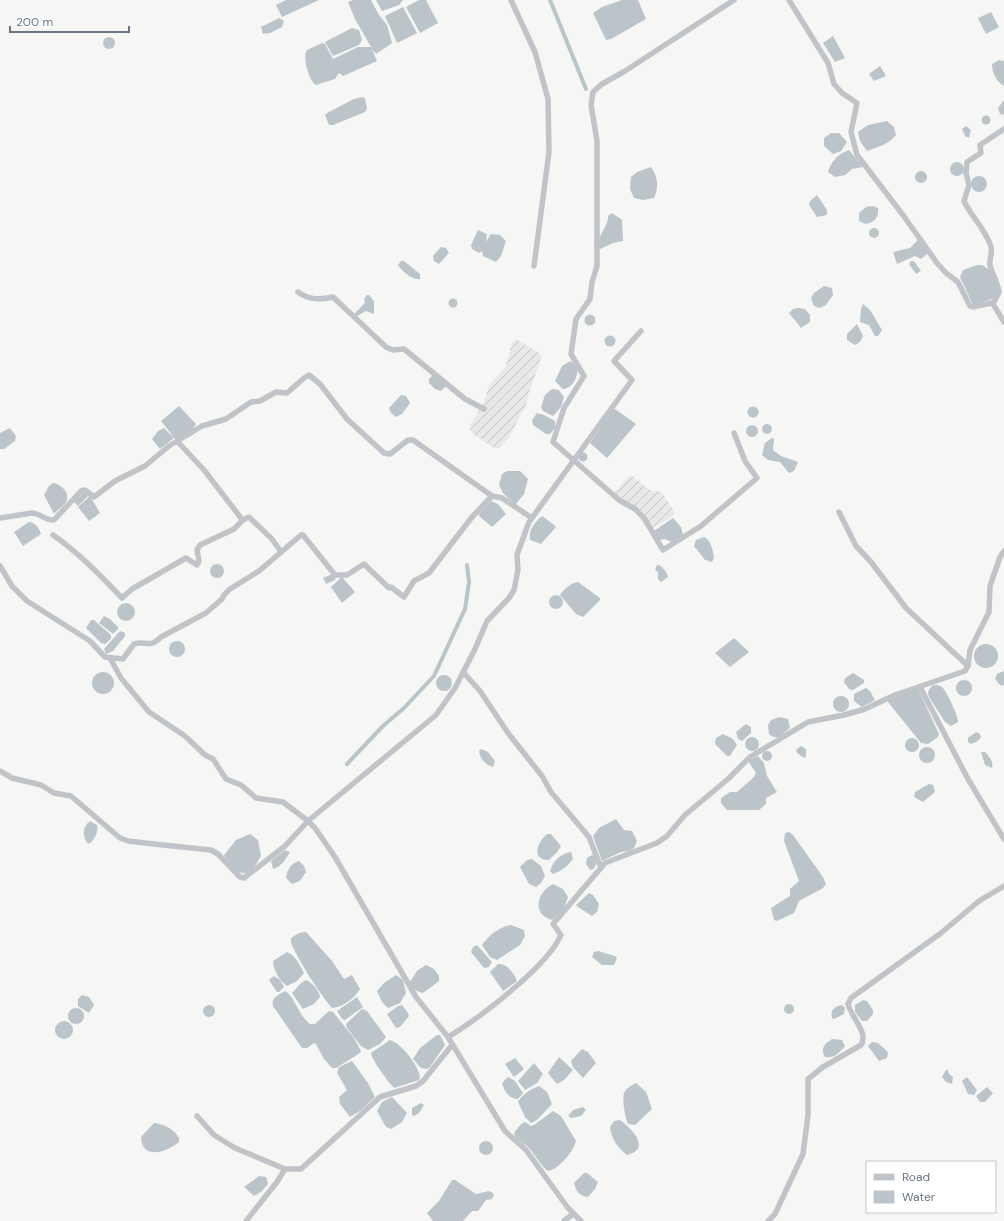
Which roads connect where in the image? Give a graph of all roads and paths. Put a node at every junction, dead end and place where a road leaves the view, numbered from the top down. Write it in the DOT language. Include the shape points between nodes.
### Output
graph roads {
  1 [pos="510,0"];
  2 [pos="734,0"];
  3 [pos="789,0"];
  4 [pos="1004,129"];
  5 [pos="534,266"];
  6 [pos="298,292"];
  7 [pos="994,304"];
  8 [pos="1004,322"];
  9 [pos="641,331"];
  10 [pos="484,409"];
  11 [pos="734,433"];
  12 [pos="177,441"];
  13 [pos="574,459"];
  14 [pos="492,496"];
  15 [pos="839,512"];
  16 [pos="0,518"];
  17 [pos="532,518"];
  18 [pos="243,520"];
  19 [pos="54,535"];
  20 [pos="1004,551"];
  21 [pos="281,552"];
  22 [pos="0,566"];
  23 [pos="110,658"];
  24 [pos="968,666"];
  25 [pos="463,672"];
  26 [pos="920,687"];
  27 [pos="0,771"];
  28 [pos="308,821"];
  29 [pos="1004,838"];
  30 [pos="601,868"];
  31 [pos="1004,886"];
  32 [pos="448,1037"];
  33 [pos="452,1045"];
  34 [pos="197,1116"];
  35 [pos="285,1169"];
  36 [pos="573,1214"];
  37 [pos="246,1221"];
  38 [pos="564,1221"];
  39 [pos="581,1221"];
  40 [pos="768,1221"];
  1 -- 5 [label="street" via="535,52 548,99 549,152"];
  2 -- 13 [label="street" via="593,92 592,105 597,141 597,266 590,299 576,318 571,354 584,376 564,408 553,442"];
  3 -- 7 [label="street" via="828,63 834,84 857,103 851,132 857,155 937,262 958,282 970,306"];
  4 -- 7 [label="street" via="980,145 980,153 967,162 969,185 964,201 991,245 993,253 990,267 999,292"];
  6 -- 10 [label="street" via="305,297 318,300 333,297 386,347 393,350 404,349 465,398"];
  7 -- 8 [label="street"];
  9 -- 13 [label="street" via="614,361 632,380"];
  11 -- 13 [label="street" via="745,461 757,478 701,526 663,550 644,518 635,509 618,500"];
  12 -- 14 [label="street" via="202,426 226,418 251,402 260,402 278,391 287,393 309,375 320,384 347,419 384,453 390,454 408,440 413,440"];
  12 -- 16 [label="street" via="145,466 115,481 94,497 89,491 81,491 54,520 37,513"];
  12 -- 18 [label="street" via="204,470"];
  13 -- 17 [label="street"];
  14 -- 17 [label="street" via="502,498"];
  14 -- 21 [label="street" via="472,516 429,573 414,582 404,597 389,588 364,564 347,575 335,575 303,535"];
  15 -- 24 [label="street" via="856,546 906,608"];
  17 -- 25 [label="street" via="517,555 518,570 514,590 486,621"];
  18 -- 19 [label="street" via="234,528 200,545 197,550 197,564 186,558 132,589 122,598"];
  18 -- 21 [label="street" via="249,517 272,539"];
  20 -- 24 [label="street" via="990,586 989,612 970,650"];
  21 -- 23 [label="street" via="259,571 230,588 206,613 161,637 155,643 134,644 123,659"];
  22 -- 23 [label="street" via="23,598 90,641 101,653"];
  23 -- 28 [label="street" via="121,678 150,712 185,736 205,755 214,759 226,779 241,785 256,798 283,802"];
  24 -- 26 [label="street" via="965,671"];
  25 -- 28 [label="street" via="436,715"];
  25 -- 30 [label="street" via="480,691 551,792 589,837"];
  26 -- 29 [label="street" via="968,779"];
  26 -- 30 [label="street" via="865,709 808,722 750,757 728,780 685,815 667,836 657,843 605,863"];
  27 -- 28 [label="street" via="12,778 41,785 54,793 71,796 120,838 211,850 244,878 285,846"];
  28 -- 32 [label="street" via="334,857 416,997"];
  30 -- 32 [label="street" via="553,924 561,936 557,944 528,976 466,1026"];
  31 -- 40 [label="street" via="979,901 941,934 851,998 849,1010 864,1036 863,1042 808,1079 808,1115 803,1154 775,1214"];
  32 -- 33 [label="street"];
  33 -- 35 [label="street" via="423,1081 416,1086 380,1098 301,1169"];
  33 -- 36 [label="street" via="505,1131 526,1150"];
  34 -- 35 [label="street" via="214,1135 235,1148"];
  35 -- 37 [label="street"];
  36 -- 38 [label="street"];
  36 -- 39 [label="street"];
}
